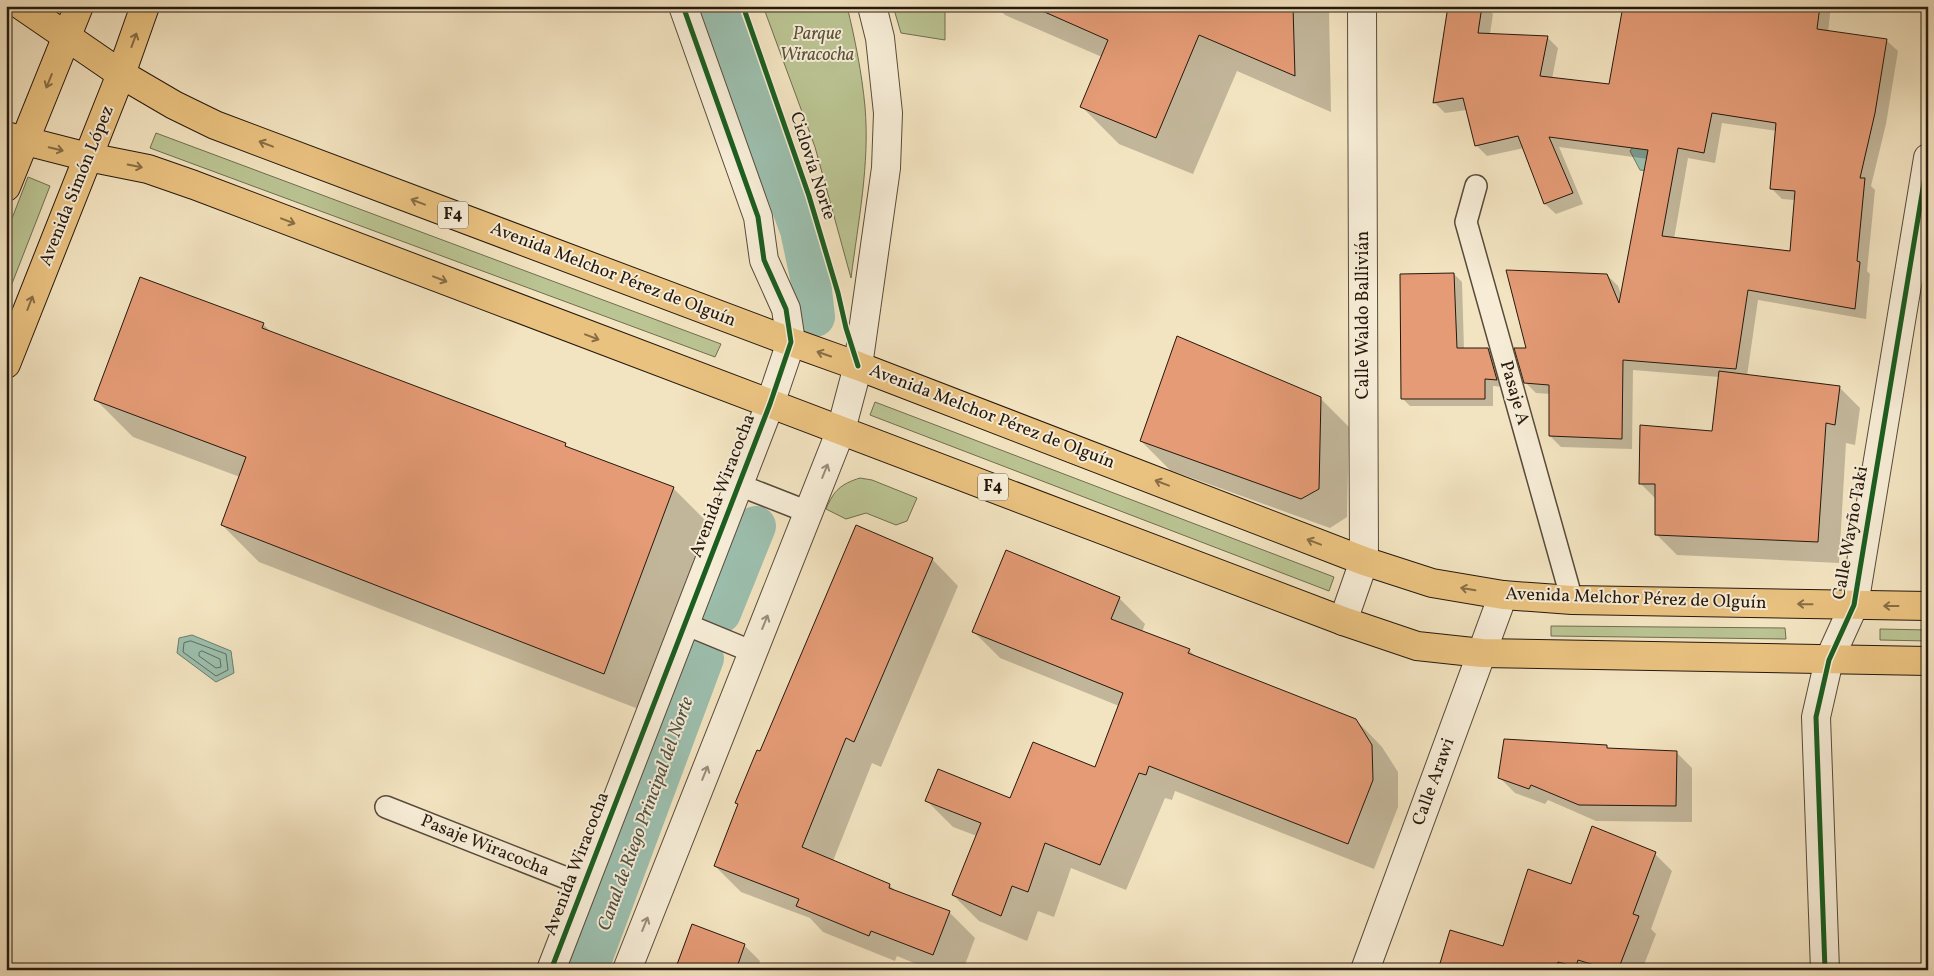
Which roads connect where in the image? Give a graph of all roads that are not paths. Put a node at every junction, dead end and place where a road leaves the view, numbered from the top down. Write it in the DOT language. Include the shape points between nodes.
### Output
graph roads {
  1 [pos="22,6"];
  2 [pos="79,6"];
  3 [pos="145,6"];
  4 [pos="683,6"];
  5 [pos="872,6"];
  6 [pos="1362,6"];
  7 [pos="68,36"];
  8 [pos="122,74"];
  9 [pos="16,138"];
  10 [pos="88,156"];
  11 [pos="1928,158"];
  12 [pos="1476,186"];
  13 [pos="6,188"];
  14 [pos="791,342"];
  15 [pos="6,364"];
  16 [pos="858,366"];
  17 [pos="770,404"];
  18 [pos="841,430"];
  19 [pos="739,485"];
  20 [pos="808,512"];
  21 [pos="1364,561"];
  22 [pos="1503,595"];
  23 [pos="1572,600"];
  24 [pos="1854,605"];
  25 [pos="1928,606"];
  26 [pos="1343,621"];
  27 [pos="685,624"];
  28 [pos="753,652"];
  29 [pos="1482,653"];
  30 [pos="1829,660"];
  31 [pos="1928,661"];
  32 [pos="386,807"];
  33 [pos="584,885"];
  34 [pos="551,970"];
  35 [pos="627,970"];
  36 [pos="1365,970"];
  37 [pos="1825,970"];
  1 -- 7 [label="main road, Avenida Melchor Pérez de Olguín / F4"];
  2 -- 7 [label="main road"];
  8 -- 3 [label="main road, Avenida Simón López, one-way"];
  4 -- 14 [label="street, Avenida Wiracocha" via="758,217 764,260 786,309"];
  5 -- 16 [label="street" via="880,38 888,113 886,168"];
  6 -- 21 [label="street, Calle Waldo Ballivián"];
  7 -- 8 [label="main road, Avenida Melchor Pérez de Olguín / F4"];
  7 -- 9 [label="main road, one-way"];
  8 -- 10 [label="main road, Avenida Simón López"];
  14 -- 8 [label="main road, Avenida Melchor Pérez de Olguín / F4, one-way" via="215,125"];
  9 -- 10 [label="main road, F4, one-way"];
  9 -- 13 [label="main road"];
  15 -- 10 [label="main road, Avenida Simón López, one-way"];
  10 -- 17 [label="main road, F4, one-way" via="148,169 194,185"];
  11 -- 24 [label="street, Calle Wayño Taki"];
  12 -- 23 [label="lane, Pasaje A" via="1466,222"];
  16 -- 14 [label="main road, Avenida Melchor Pérez de Olguín / F4, one-way"];
  14 -- 17 [label="street, Avenida Wiracocha"];
  16 -- 18 [label="street"];
  21 -- 16 [label="main road, Avenida Melchor Pérez de Olguín / F4, one-way"];
  17 -- 18 [label="main road, F4"];
  17 -- 19 [label="street, Avenida Wiracocha"];
  20 -- 18 [label="street, one-way"];
  18 -- 26 [label="main road, F4"];
  19 -- 20 [label="lane"];
  19 -- 27 [label="street, Avenida Wiracocha"];
  28 -- 20 [label="street, one-way"];
  22 -- 21 [label="main road, Avenida Melchor Pérez de Olguín / F4, one-way" via="1432,583"];
  21 -- 26 [label="street, Calle Waldo Ballivián"];
  22 -- 23 [label="main road, Avenida Melchor Pérez de Olguín / F4"];
  22 -- 29 [label="street, Calle Arawi"];
  24 -- 23 [label="main road, Avenida Melchor Pérez de Olguín / F4, one-way"];
  25 -- 24 [label="main road, Avenida Melchor Pérez de Olguín / F4, one-way"];
  24 -- 30 [label="street, Calle Wayño Taki"];
  26 -- 29 [label="main road, F4" via="1417,646"];
  27 -- 28 [label="lane"];
  27 -- 33 [label="street, Avenida Wiracocha"];
  35 -- 28 [label="street, one-way"];
  29 -- 30 [label="main road, F4"];
  29 -- 36 [label="street, Calle Arawi"];
  30 -- 31 [label="main road, F4"];
  30 -- 37 [label="street, Calle Wayño Taki" via="1816,717"];
  32 -- 33 [label="lane, Pasaje Wiracocha"];
  33 -- 34 [label="street, Avenida Wiracocha"];
}
